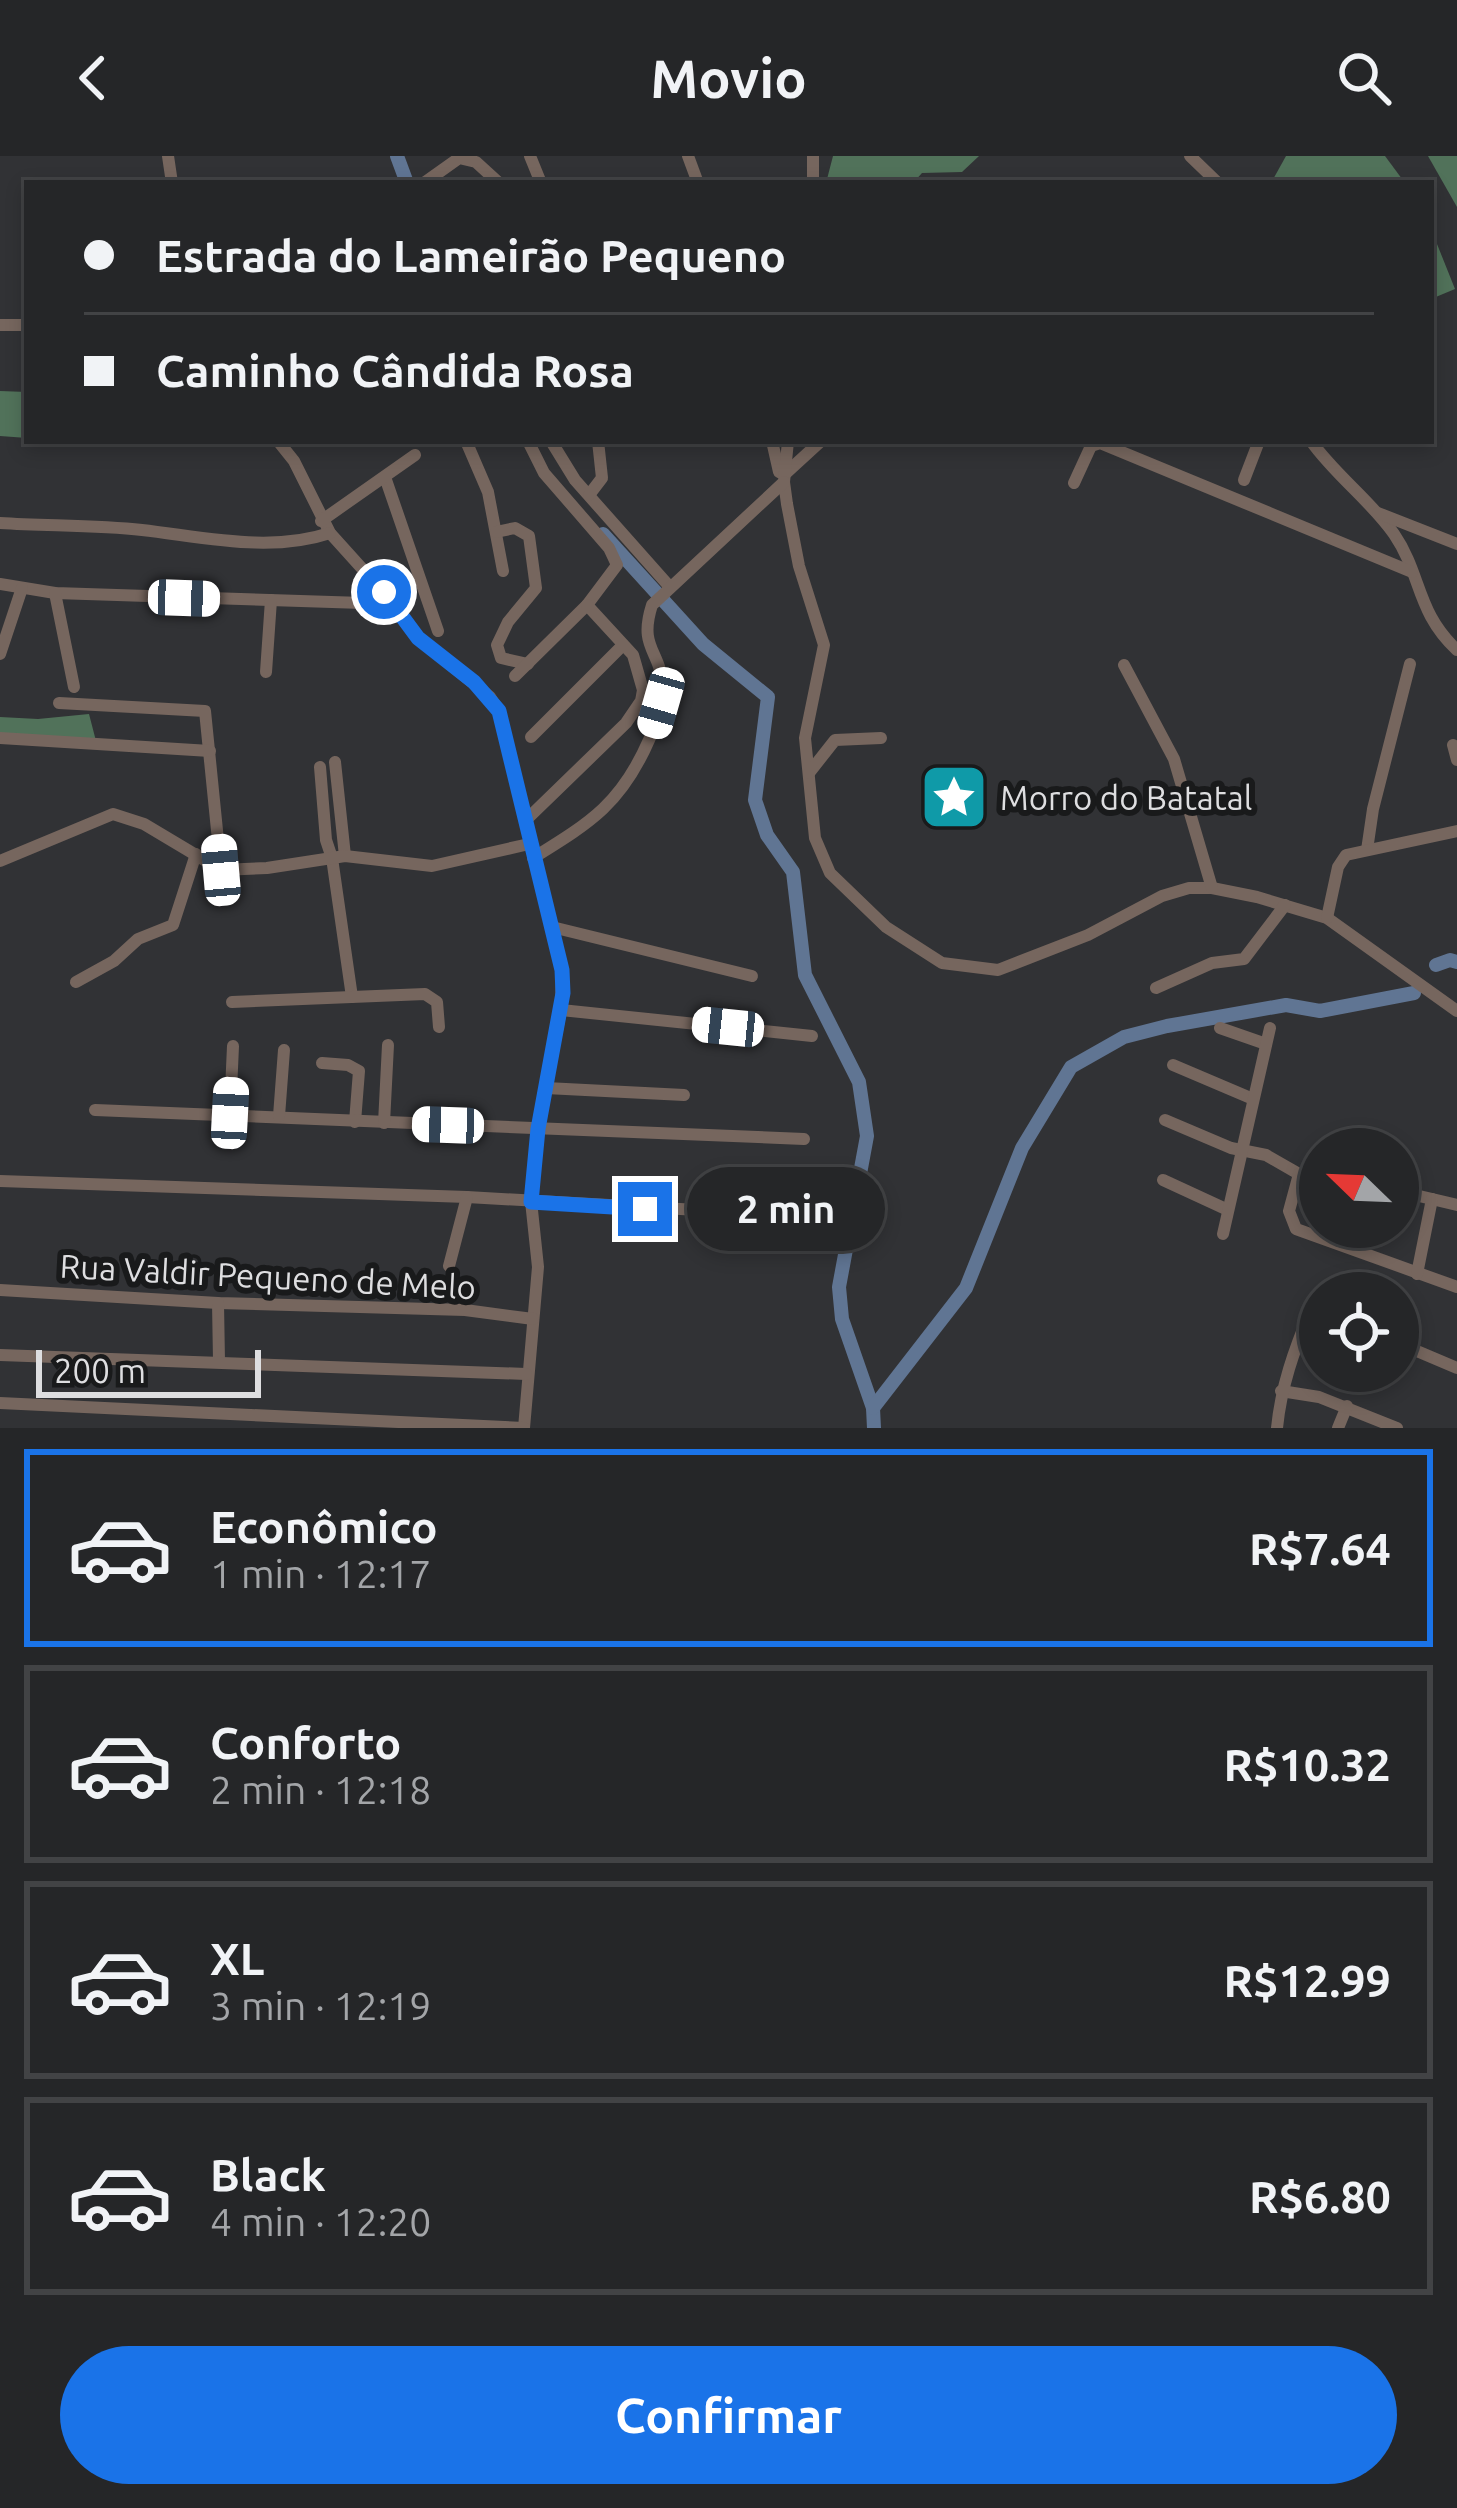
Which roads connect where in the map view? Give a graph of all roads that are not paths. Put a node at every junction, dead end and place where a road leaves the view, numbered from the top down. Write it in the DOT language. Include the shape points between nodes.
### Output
graph roads {
  1 [pos="1190,156"];
  2 [pos="428,180"];
  3 [pos="496,180"];
  4 [pos="1215,180"];
  5 [pos="280,444"];
  6 [pos="467,444"];
  7 [pos="530,444"];
  8 [pos="552,444"];
  9 [pos="598,444"];
  10 [pos="773,444"];
  11 [pos="788,444"];
  12 [pos="817,444"];
  13 [pos="1097,444"];
  14 [pos="1102,444"];
  15 [pos="1258,444"];
  16 [pos="1314,444"];
  17 [pos="415,455"];
  18 [pos="385,476"];
  19 [pos="785,478"];
  20 [pos="575,480"];
  21 [pos="1244,480"];
  22 [pos="1074,482"];
  23 [pos="558,490"];
  24 [pos="589,495"];
  25 [pos="1377,513"];
  26 [pos="0,523"];
  27 [pos="326,527"];
  28 [pos="496,532"];
  29 [pos="1457,544"];
  30 [pos="503,571"];
  31 [pos="1412,572"];
  32 [pos="0,584"];
  33 [pos="22,588"];
  34 [pos="668,588"];
  35 [pos="55,593"];
  36 [pos="271,600"];
  37 [pos="394,604"];
  38 [pos="587,605"];
  39 [pos="438,631"];
  40 [pos="623,646"];
  41 [pos="1457,650"];
  42 [pos="0,654"];
  43 [pos="528,664"];
  44 [pos="1410,664"];
  45 [pos="1124,665"];
  46 [pos="266,672"];
  47 [pos="515,676"];
  48 [pos="74,687"];
  49 [pos="59,703"];
  50 [pos="531,737"];
  51 [pos="0,738"];
  52 [pos="881,738"];
  53 [pos="210,751"];
  54 [pos="335,762"];
  55 [pos="320,767"];
  56 [pos="808,774"];
  57 [pos="525,821"];
  58 [pos="1456,831"];
  59 [pos="1457,849"];
  60 [pos="1367,850"];
  61 [pos="531,851"];
  62 [pos="196,854"];
  63 [pos="339,857"];
  64 [pos="0,861"];
  65 [pos="221,870"];
  66 [pos="1212,889"];
  67 [pos="1285,905"];
  68 [pos="1327,918"];
  69 [pos="552,927"];
  70 [pos="752,976"];
  71 [pos="76,982"];
  72 [pos="1156,988"];
  73 [pos="352,997"];
  74 [pos="232,1002"];
  75 [pos="561,1010"];
  76 [pos="1457,1011"];
  77 [pos="439,1027"];
  78 [pos="1220,1028"];
  79 [pos="1270,1028"];
  80 [pos="812,1036"];
  81 [pos="1266,1044"];
  82 [pos="388,1045"];
  83 [pos="233,1046"];
  84 [pos="284,1050"];
  85 [pos="322,1063"];
  86 [pos="1173,1065"];
  87 [pos="546,1088"];
  88 [pos="683,1095"];
  89 [pos="1253,1099"];
  90 [pos="95,1110"];
  91 [pos="230,1113"];
  92 [pos="279,1116"];
  93 [pos="1165,1120"];
  94 [pos="355,1122"];
  95 [pos="384,1123"];
  96 [pos="538,1129"];
  97 [pos="804,1139"];
  98 [pos="1244,1148"];
  99 [pos="1299,1174"];
  100 [pos="1163,1180"];
  101 [pos="0,1181"];
  102 [pos="1419,1196"];
  103 [pos="466,1197"];
  104 [pos="1432,1199"];
  105 [pos="531,1202"];
  106 [pos="1457,1205"];
  107 [pos="1228,1210"];
  108 [pos="788,1216"];
  109 [pos="1299,1230"];
  110 [pos="1223,1234"];
  111 [pos="1347,1248"];
  112 [pos="449,1266"];
  113 [pos="1412,1272"];
  114 [pos="1417,1272"];
  115 [pos="1419,1275"];
  116 [pos="1457,1287"];
  117 [pos="0,1290"];
  118 [pos="218,1303"];
  119 [pos="533,1319"];
  120 [pos="1299,1342"];
  121 [pos="1419,1352"];
  122 [pos="0,1355"];
  123 [pos="219,1360"];
  124 [pos="1457,1368"];
  125 [pos="526,1374"];
  126 [pos="1281,1391"];
  127 [pos="0,1403"];
  128 [pos="1346,1406"];
  129 [pos="524,1428"];
  130 [pos="1277,1428"];
  131 [pos="1338,1428"];
  132 [pos="1397,1428"];
  1 -- 4 [label="street"];
  2 -- 3 [label="street" via="459,158 476,161"];
  5 -- 27 [label="street"];
  6 -- 28 [label="street"];
  7 -- 23 [label="street"];
  8 -- 20 [label="street"];
  9 -- 24 [label="street" via="602,478"];
  10 -- 19 [label="street"];
  11 -- 19 [label="street"];
  12 -- 19 [label="street"];
  13 -- 22 [label="street"];
  14 -- 31 [label="street"];
  15 -- 21 [label="street"];
  16 -- 25 [label="street"];
  17 -- 18 [label="street"];
  18 -- 27 [label="street"];
  18 -- 39 [label="street"];
  19 -- 34 [label="street"];
  19 -- 56 [label="street" via="824,645 806,720"];
  20 -- 23 [label="street"];
  20 -- 24 [label="street"];
  23 -- 38 [label="street" via="616,559 614,574"];
  24 -- 34 [label="street"];
  25 -- 29 [label="street"];
  25 -- 31 [label="street"];
  26 -- 27 [label="street" via="256,542 300,542"];
  27 -- 37 [label="street"];
  28 -- 30 [label="street"];
  28 -- 43 [label="street" via="515,528 529,536 536,588 497,645 501,658"];
  31 -- 41 [label="street" via="1429,616"];
  32 -- 33 [label="street"];
  33 -- 35 [label="street"];
  33 -- 42 [label="street"];
  34 -- 61 [label="street" via="652,604 645,630 662,686 634,773 610,805"];
  35 -- 36 [label="street"];
  35 -- 48 [label="street"];
  36 -- 37 [label="street"];
  36 -- 46 [label="street"];
  37 -- 57 [label="street" via="418,638 499,711"];
  38 -- 40 [label="street"];
  38 -- 43 [label="street"];
  40 -- 50 [label="street"];
  40 -- 57 [label="street" via="643,690 636,711"];
  43 -- 47 [label="street"];
  44 -- 60 [label="street"];
  45 -- 66 [label="street" via="1174,759"];
  49 -- 53 [label="street" via="205,711"];
  51 -- 53 [label="street"];
  52 -- 56 [label="street" via="835,740"];
  53 -- 65 [label="street"];
  54 -- 63 [label="street"];
  55 -- 63 [label="street" via="326,840"];
  56 -- 66 [label="street" via="814,838 830,873 908,944 942,963 998,970 1162,896"];
  57 -- 61 [label="street"];
  58 -- 59 [label="street"];
  58 -- 60 [label="street"];
  60 -- 68 [label="street" via="1341,860"];
  61 -- 63 [label="street" via="432,866"];
  61 -- 69 [label="street"];
  62 -- 64 [label="street" via="113,814"];
  62 -- 65 [label="street"];
  62 -- 71 [label="street" via="172,925"];
  63 -- 65 [label="street"];
  63 -- 73 [label="street"];
  66 -- 67 [label="street"];
  67 -- 68 [label="street"];
  67 -- 72 [label="street" via="1244,959 1212,963"];
  68 -- 76 [label="street"];
  69 -- 70 [label="street"];
  69 -- 75 [label="street"];
  73 -- 74 [label="street"];
  73 -- 77 [label="street" via="430,995"];
  75 -- 80 [label="street"];
  75 -- 87 [label="street"];
  78 -- 81 [label="street"];
  79 -- 81 [label="street"];
  81 -- 89 [label="street"];
  82 -- 95 [label="street"];
  83 -- 91 [label="street"];
  84 -- 92 [label="street"];
  85 -- 94 [label="street" via="359,1071"];
  86 -- 89 [label="street"];
  87 -- 88 [label="street"];
  87 -- 96 [label="street"];
  89 -- 98 [label="street"];
  90 -- 91 [label="street"];
  91 -- 92 [label="street"];
  92 -- 94 [label="street"];
  93 -- 98 [label="street"];
  94 -- 95 [label="street"];
  95 -- 96 [label="street"];
  96 -- 97 [label="street"];
  96 -- 105 [label="street"];
  98 -- 99 [label="street"];
  98 -- 107 [label="street"];
  99 -- 109 [label="street" via="1288,1211"];
  100 -- 107 [label="street"];
  101 -- 103 [label="street"];
  102 -- 104 [label="street"];
  103 -- 105 [label="street"];
  103 -- 112 [label="street"];
  104 -- 106 [label="street"];
  104 -- 114 [label="street"];
  105 -- 108 [label="street"];
  105 -- 119 [label="street"];
  107 -- 110 [label="street"];
  111 -- 113 [label="street"];
  115 -- 116 [label="street"];
  117 -- 118 [label="street, Rua Valdir Pequeno de Melo"];
  118 -- 119 [label="street, Rua Valdir Pequeno de Melo"];
  118 -- 123 [label="street"];
  119 -- 125 [label="street"];
  120 -- 126 [label="street"];
  121 -- 124 [label="street"];
  122 -- 123 [label="street"];
  123 -- 125 [label="street"];
  125 -- 129 [label="street"];
  126 -- 128 [label="street"];
  126 -- 130 [label="street"];
  127 -- 129 [label="street"];
  128 -- 131 [label="street"];
  128 -- 132 [label="street"];
}
